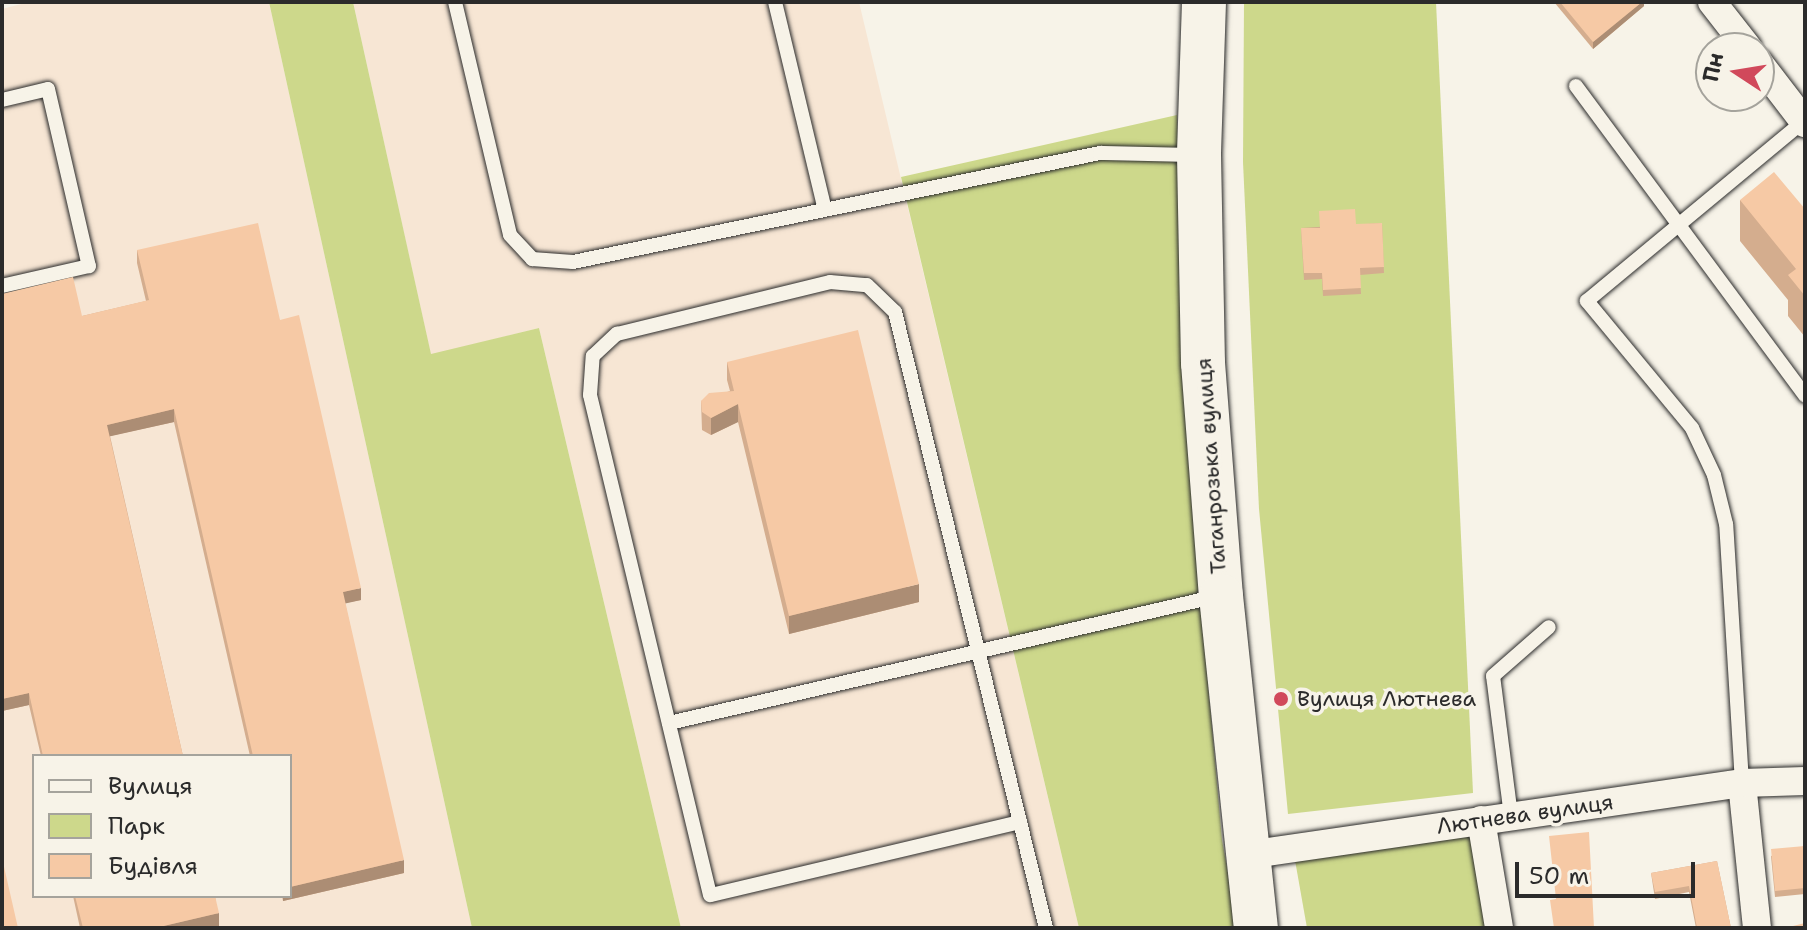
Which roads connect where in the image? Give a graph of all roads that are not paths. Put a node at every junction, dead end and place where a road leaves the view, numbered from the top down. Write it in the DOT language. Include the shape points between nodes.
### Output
graph roads {
  1 [pos="455,2"];
  2 [pos="775,2"];
  3 [pos="1204,2"];
  4 [pos="1712,2"];
  5 [pos="1735,32"];
  6 [pos="1775,84"];
  7 [pos="1576,86"];
  8 [pos="2,100"];
  9 [pos="1804,122"];
  10 [pos="1199,155"];
  11 [pos="824,206"];
  12 [pos="1679,224"];
  13 [pos="2,286"];
  14 [pos="1805,395"];
  15 [pos="1221,596"];
  16 [pos="1549,627"];
  17 [pos="977,648"];
  18 [pos="669,723"];
  19 [pos="1805,781"];
  20 [pos="1742,783"];
  21 [pos="1511,816"];
  22 [pos="1481,820"];
  23 [pos="1020,822"];
  24 [pos="1247,855"];
  25 [pos="1046,928"];
  26 [pos="1256,928"];
  27 [pos="1499,928"];
  28 [pos="1757,928"];
  1 -- 11 [label="lane" via="510,235 532,259 573,262"];
  2 -- 11 [label="lane"];
  3 -- 10 [label="highway, Таганрозька вулиця"];
  4 -- 5 [label="street"];
  6 -- 9 [label="street"];
  7 -- 12 [label="lane"];
  8 -- 13 [label="lane" via="48,89 89,266"];
  9 -- 12 [label="lane"];
  10 -- 11 [label="lane" via="1100,153"];
  10 -- 15 [label="highway, Таганрозька вулиця" via="1203,363"];
  12 -- 14 [label="lane"];
  12 -- 20 [label="lane" via="1587,301 1692,428 1714,475 1726,524"];
  15 -- 17 [label="lane"];
  15 -- 24 [label="highway, Таганрозька вулиця"];
  16 -- 21 [label="lane" via="1493,676"];
  17 -- 18 [label="lane"];
  17 -- 18 [label="lane" via="895,312 867,285 830,282 617,334 593,356 590,395"];
  17 -- 23 [label="lane"];
  18 -- 23 [label="lane" via="710,895"];
  19 -- 20 [label="street, Лютнева вулиця"];
  20 -- 21 [label="street, Лютнева вулиця"];
  20 -- 28 [label="street"];
  21 -- 22 [label="street, Лютнева вулиця"];
  22 -- 24 [label="street, Лютнева вулиця"];
  22 -- 27 [label="street"];
  23 -- 25 [label="lane"];
  24 -- 26 [label="highway, Таганрозька вулиця"];
}
